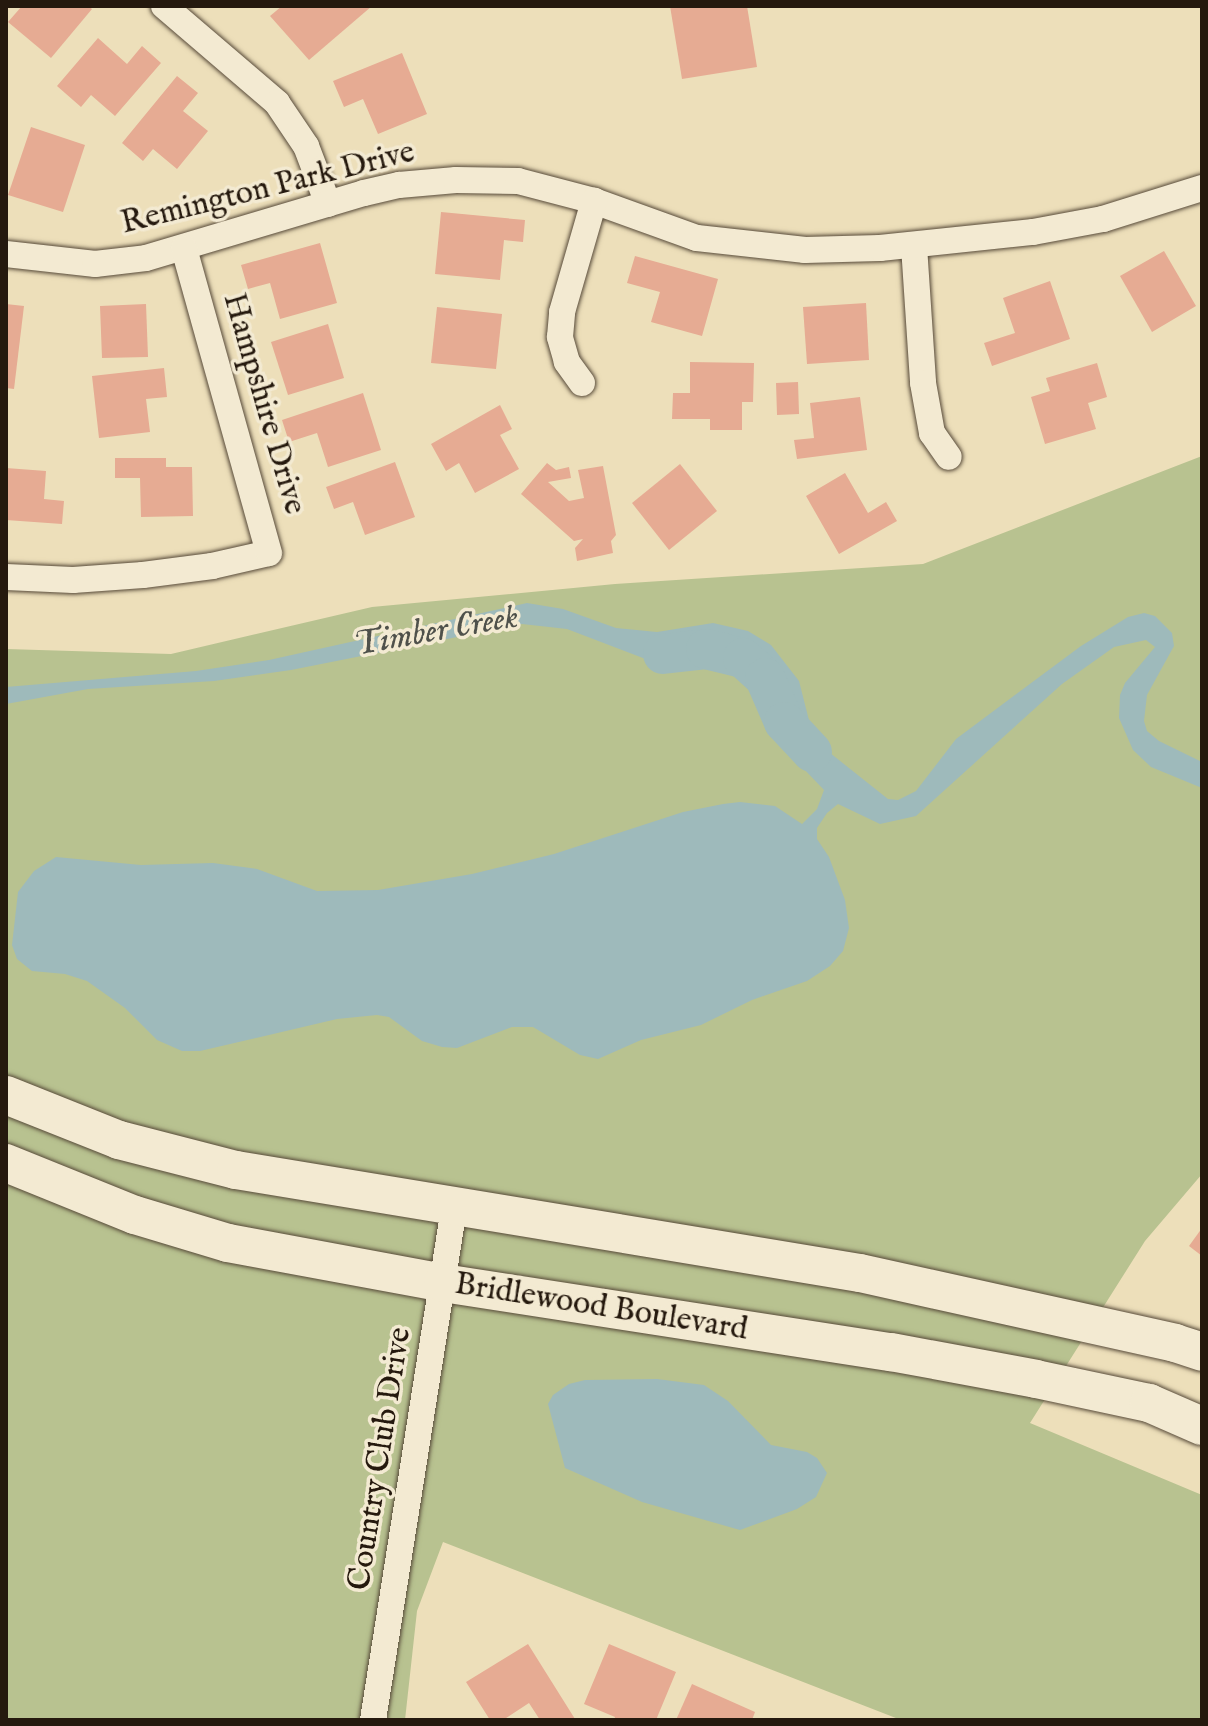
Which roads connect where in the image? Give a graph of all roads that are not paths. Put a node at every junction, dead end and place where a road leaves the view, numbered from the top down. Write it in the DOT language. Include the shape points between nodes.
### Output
graph roads {
  1 [pos="164,6"];
  2 [pos="1202,188"];
  3 [pos="594,201"];
  4 [pos="328,204"];
  5 [pos="914,246"];
  6 [pos="184,249"];
  7 [pos="6,254"];
  8 [pos="582,383"];
  9 [pos="949,457"];
  10 [pos="6,577"];
  11 [pos="6,1095"];
  12 [pos="6,1163"];
  13 [pos="454,1208"];
  14 [pos="443,1283"];
  15 [pos="1202,1352"];
  16 [pos="1202,1426"];
  17 [pos="373,1720"];
  1 -- 4 [label="street" via="277,103 306,146"];
  2 -- 5 [label="street, Remington Park Drive" via="1103,219"];
  3 -- 4 [label="street, Remington Park Drive" via="518,181 456,180 399,185"];
  3 -- 5 [label="street, Remington Park Drive" via="697,238 732,244 805,250"];
  3 -- 8 [label="street" via="562,312 560,337 567,362"];
  4 -- 6 [label="street, Remington Park Drive"];
  5 -- 9 [label="street" via="923,383 932,433"];
  6 -- 7 [label="street, Remington Park Drive" via="95,264"];
  6 -- 10 [label="street, Hampshire Drive" via="269,553 143,575"];
  11 -- 13 [label="main road" via="93,1131 174,1156"];
  12 -- 14 [label="main road, Bridlewood Boulevard" via="179,1230"];
  13 -- 14 [label="street, Country Club Drive"];
  13 -- 15 [label="main road" via="860,1273"];
  14 -- 16 [label="main road, Bridlewood Boulevard" via="963,1366 1149,1403"];
  14 -- 17 [label="street, Country Club Drive"];
}
